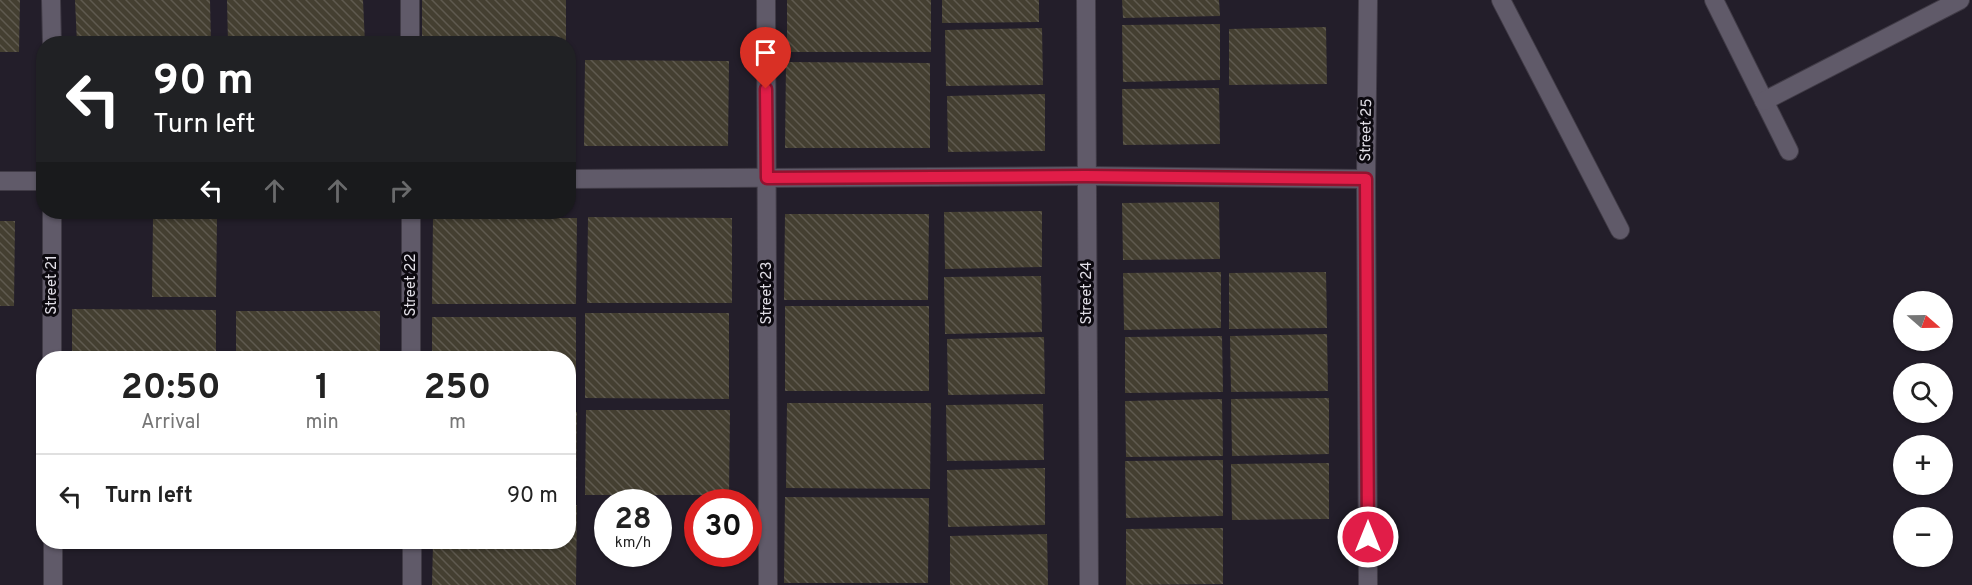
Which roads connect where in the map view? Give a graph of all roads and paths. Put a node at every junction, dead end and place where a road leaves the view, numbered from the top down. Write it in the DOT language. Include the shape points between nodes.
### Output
graph roads {
  1 [pos="51,0"];
  2 [pos="410,0"];
  3 [pos="766,0"];
  4 [pos="1086,0"];
  5 [pos="1368,0"];
  6 [pos="1501,0"];
  7 [pos="1714,0"];
  8 [pos="1960,0"];
  9 [pos="52,36"];
  10 [pos="410,36"];
  11 [pos="1764,101"];
  12 [pos="1789,151"];
  13 [pos="1086,176"];
  14 [pos="767,178"];
  15 [pos="576,179"];
  16 [pos="1366,179"];
  17 [pos="0,181"];
  18 [pos="36,181"];
  19 [pos="52,219"];
  20 [pos="411,219"];
  21 [pos="1620,230"];
  22 [pos="52,351"];
  23 [pos="411,351"];
  24 [pos="53,549"];
  25 [pos="412,549"];
  26 [pos="53,585"];
  27 [pos="412,585"];
  28 [pos="768,585"];
  29 [pos="1089,585"];
  30 [pos="1368,585"];
  1 -- 9 [label="street"];
  2 -- 10 [label="street"];
  3 -- 14 [label="street, Street 23"];
  4 -- 13 [label="street, Street 24"];
  5 -- 16 [label="street, Street 25"];
  6 -- 21 [label="street"];
  7 -- 11 [label="street"];
  8 -- 11 [label="street"];
  11 -- 12 [label="street"];
  13 -- 14 [label="street"];
  13 -- 16 [label="street"];
  13 -- 29 [label="street, Street 24"];
  14 -- 15 [label="street"];
  14 -- 28 [label="street, Street 23"];
  16 -- 30 [label="street, Street 25"];
  17 -- 18 [label="street"];
  19 -- 22 [label="street, Street 21"];
  20 -- 23 [label="street, Street 22"];
  24 -- 26 [label="street"];
  25 -- 27 [label="street"];
}
